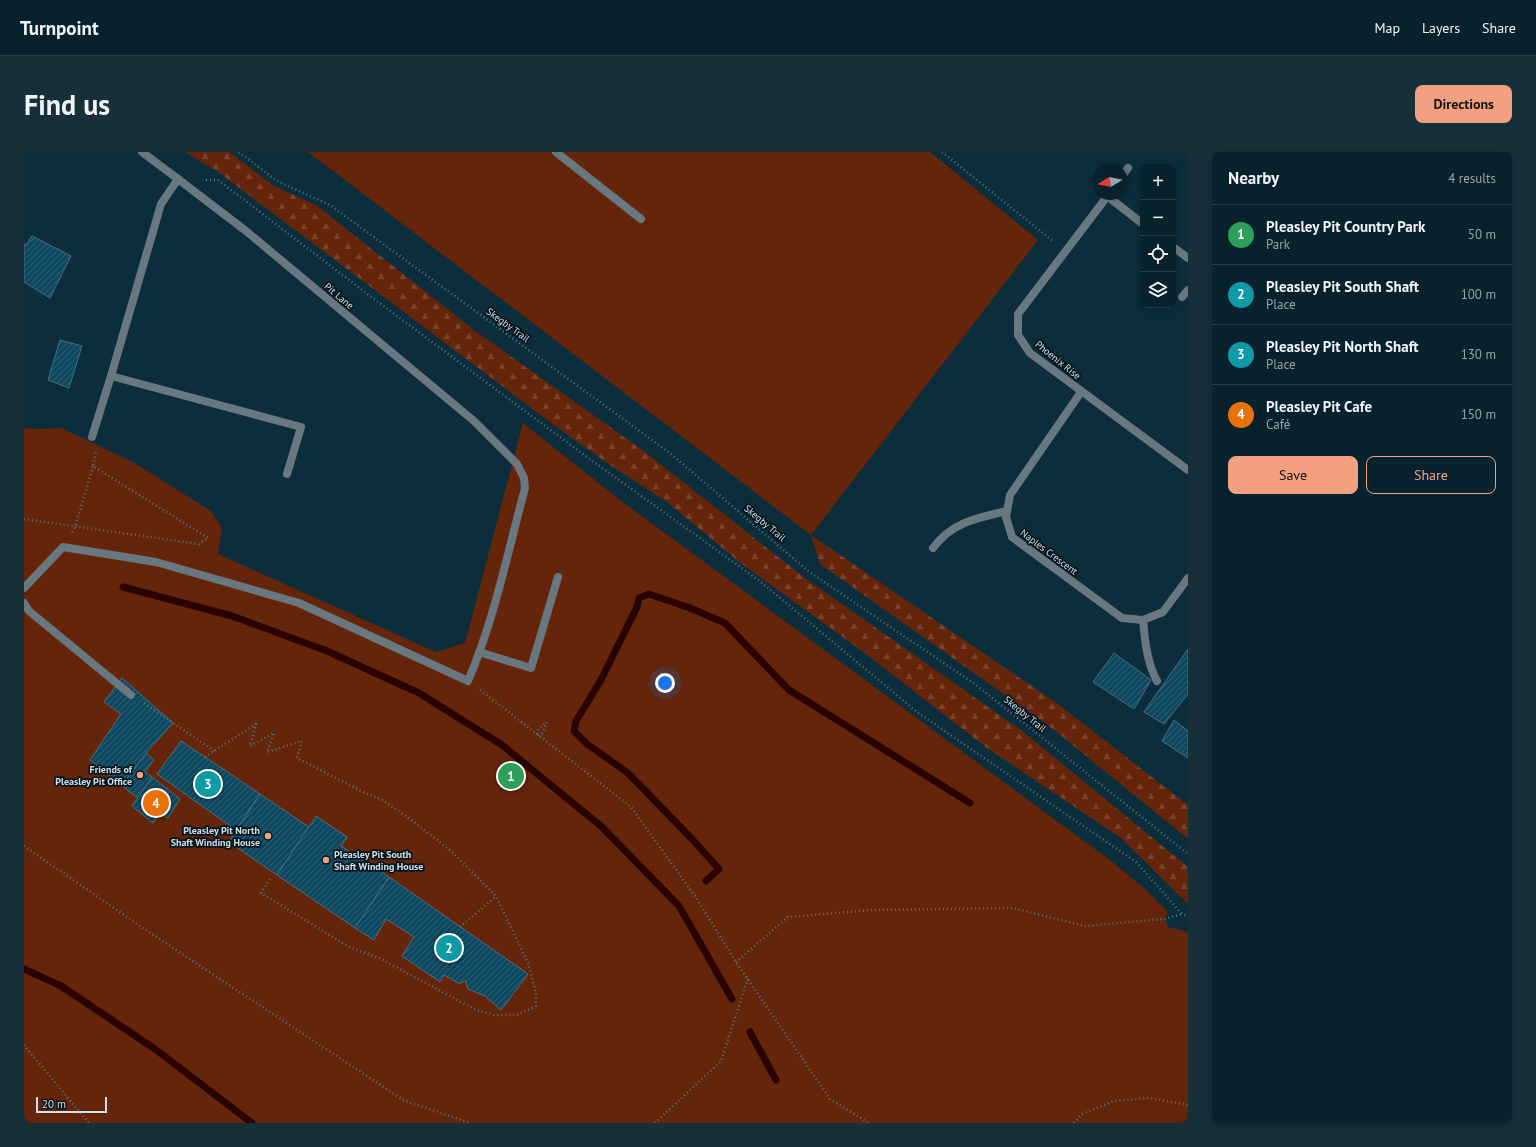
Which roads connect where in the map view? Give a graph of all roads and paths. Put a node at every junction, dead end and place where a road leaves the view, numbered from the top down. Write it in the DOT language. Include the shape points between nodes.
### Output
graph roads {
  1 [pos="142,152"];
  2 [pos="239,152"];
  3 [pos="556,152"];
  4 [pos="942,152"];
  5 [pos="178,179"];
  6 [pos="1104,200"];
  7 [pos="1114,200"];
  8 [pos="641,219"];
  9 [pos="1140,222"];
  10 [pos="1176,249"];
  11 [pos="1065,251"];
  12 [pos="1188,258"];
  13 [pos="1188,290"];
  14 [pos="1182,297"];
  15 [pos="112,376"];
  16 [pos="1081,392"];
  17 [pos="92,437"];
  18 [pos="93,466"];
  19 [pos="1188,470"];
  20 [pos="287,474"];
  21 [pos="1007,511"];
  22 [pos="24,519"];
  23 [pos="75,527"];
  24 [pos="933,548"];
  25 [pos="558,577"];
  26 [pos="1188,578"];
  27 [pos="24,588"];
  28 [pos="24,603"];
  29 [pos="1143,620"];
  30 [pos="480,652"];
  31 [pos="468,681"];
  32 [pos="1157,681"];
  33 [pos="132,695"];
  34 [pos="537,735"];
  35 [pos="214,751"];
  36 [pos="204,757"];
  37 [pos="24,846"];
  38 [pos="1188,854"];
  39 [pos="270,879"];
  40 [pos="496,896"];
  41 [pos="1182,914"];
  42 [pos="1188,916"];
  43 [pos="460,926"];
  44 [pos="736,962"];
  45 [pos="748,978"];
  46 [pos="24,1045"];
  47 [pos="1188,1105"];
  48 [pos="89,1123"];
  49 [pos="470,1123"];
  50 [pos="655,1123"];
  51 [pos="869,1123"];
  52 [pos="1074,1123"];
  1 -- 5 [label="street, Pit Lane"];
  2 -- 38 [label="path, Skegby Trail" via="277,181 330,205 671,454 808,571 976,685"];
  3 -- 8 [label="street"];
  4 -- 11 [label="path"];
  5 -- 15 [label="street" via="162,204"];
  5 -- 30 [label="street, Pit Lane" via="246,231 474,421 517,464 524,478 524,488"];
  5 -- 41 [label="path" via="218,180 564,440 761,582 917,712 1136,862"];
  6 -- 11 [label="street, Phoenix Rise"];
  7 -- 9 [label="street"];
  10 -- 12 [label="street"];
  11 -- 16 [label="street, Phoenix Rise" via="1018,314 1018,335 1030,353"];
  13 -- 14 [label="street"];
  15 -- 17 [label="street"];
  15 -- 20 [label="street" via="301,427"];
  16 -- 19 [label="street, Phoenix Rise"];
  16 -- 21 [label="street, Naples Crescent" via="1010,495"];
  17 -- 18 [label="path" via="97,451"];
  18 -- 23 [label="path"];
  18 -- 23 [label="path" via="208,538 199,544"];
  21 -- 24 [label="street" via="976,518 960,525 941,537"];
  21 -- 29 [label="street, Naples Crescent" via="1006,517 1012,536 1122,618"];
  22 -- 23 [label="path"];
  25 -- 30 [label="street" via="531,668"];
  26 -- 29 [label="street, Naples Crescent" via="1163,612"];
  27 -- 31 [label="street" via="63,547 156,562 299,603"];
  28 -- 33 [label="street" via="29,611"];
  29 -- 32 [label="street" via="1147,653 1152,673"];
  30 -- 31 [label="street"];
  31 -- 34 [label="path"];
  33 -- 35 [label="path"];
  34 -- 34 [label="path" via="539,728 547,722 543,733"];
  34 -- 44 [label="path" via="631,808 697,899"];
  35 -- 36 [label="path"];
  35 -- 40 [label="path" via="256,724 250,746 274,732 267,752 302,740 297,758 381,800 414,822 451,851"];
  37 -- 49 [label="path" via="402,1100"];
  39 -- 40 [label="path" via="261,893 349,947 379,958 476,1010 494,1015 517,1015 536,1006 536,993 528,963"];
  40 -- 43 [label="path"];
  41 -- 42 [label="path"];
  41 -- 44 [label="path" via="1165,919 1084,926 1013,908 872,910 788,917"];
  44 -- 45 [label="path"];
  45 -- 50 [label="path" via="721,1061"];
  45 -- 51 [label="path" via="830,1099"];
  46 -- 48 [label="path"];
  47 -- 52 [label="path" via="1149,1098 1114,1101 1082,1114"];
}
